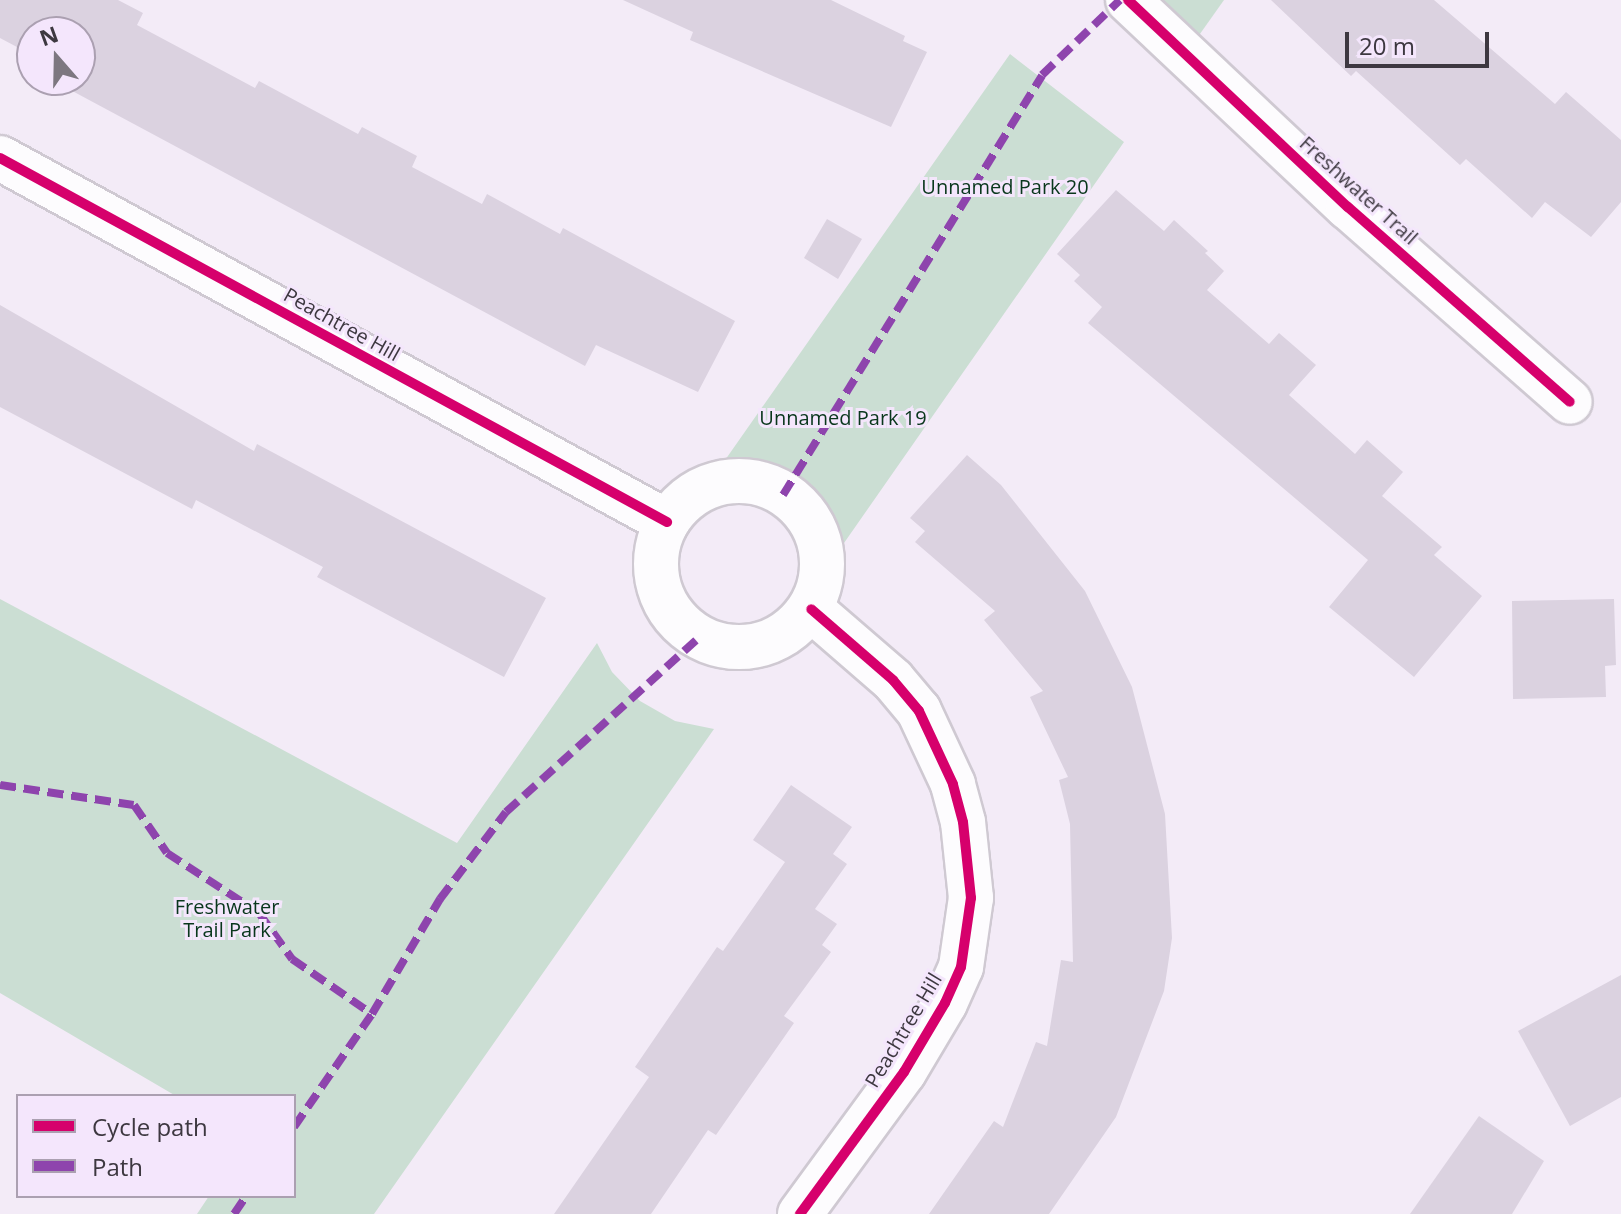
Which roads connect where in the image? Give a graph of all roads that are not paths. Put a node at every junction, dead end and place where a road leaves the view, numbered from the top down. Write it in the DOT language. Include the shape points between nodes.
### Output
graph roads {
  1 [pos="1128,0"];
  2 [pos="0,158"];
  3 [pos="1570,402"];
  4 [pos="667,522"];
  5 [pos="811,609"];
  6 [pos="800,1214"];
  1 -- 3 [label="street, Freshwater Trail" via="1348,207"];
  2 -- 4 [label="street, Peachtree Hill"];
  4 -- 5 [label="street" via="658,549 657,578 666,605 700,637 738,648 766,644"];
  4 -- 5 [label="street" via="684,502 719,485 759,483 783,495 803,509 817,532 821,584"];
  5 -- 6 [label="street, Peachtree Hill" via="893,680 919,711 953,784 971,898 961,967 945,1003 904,1072"];
}
